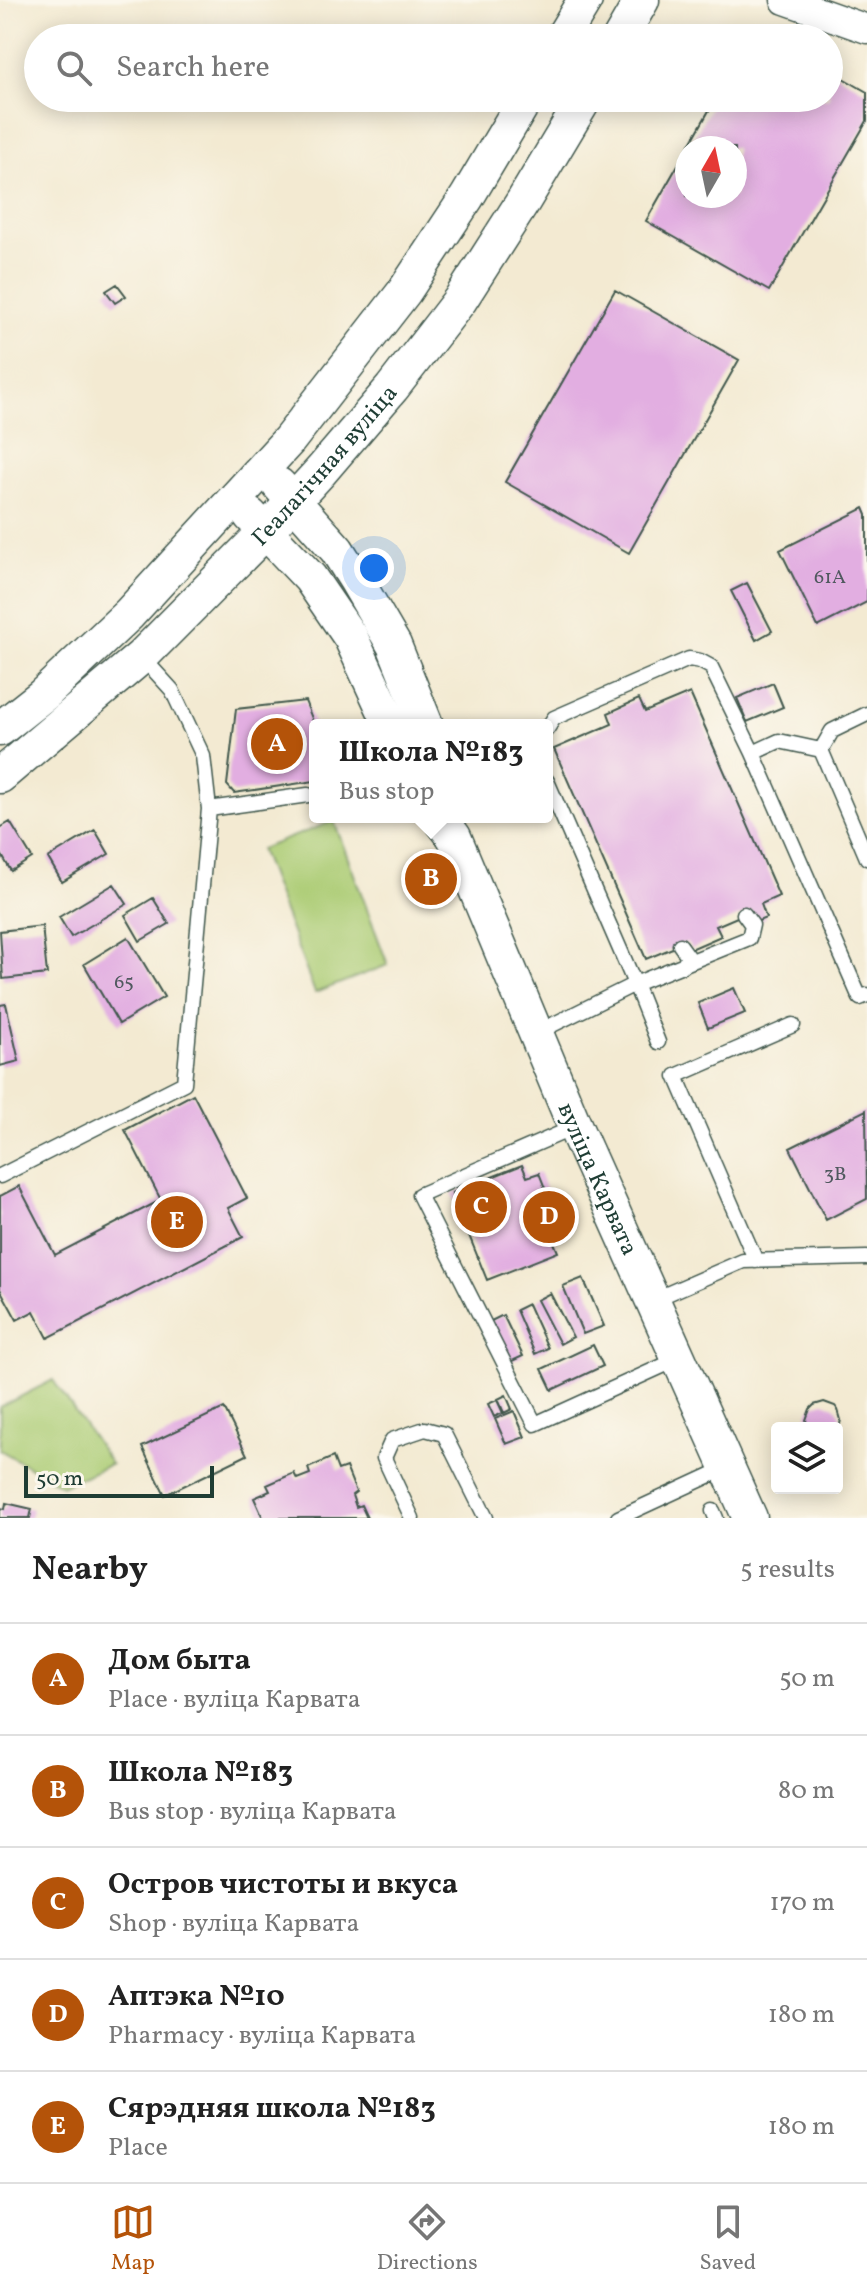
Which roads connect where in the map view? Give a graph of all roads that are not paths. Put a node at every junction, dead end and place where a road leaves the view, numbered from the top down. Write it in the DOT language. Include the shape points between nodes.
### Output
graph roads {
  1 [pos="585,0"];
  2 [pos="642,0"];
  3 [pos="785,0"];
  4 [pos="570,24"];
  5 [pos="628,24"];
  6 [pos="867,29"];
  7 [pos="518,112"];
  8 [pos="577,112"];
  9 [pos="264,469"];
  10 [pos="235,499"];
  11 [pos="294,501"];
  12 [pos="266,531"];
  13 [pos="141,657"];
  14 [pos="867,714"];
  15 [pos="388,719"];
  16 [pos="424,719"];
  17 [pos="553,720"];
  18 [pos="0,729"];
  19 [pos="821,750"];
  20 [pos="753,753"];
  21 [pos="0,776"];
  22 [pos="308,795"];
  23 [pos="553,795"];
  24 [pos="209,809"];
  25 [pos="449,824"];
  26 [pos="867,858"];
  27 [pos="744,914"];
  28 [pos="680,945"];
  29 [pos="683,966"];
  30 [pos="635,984"];
  31 [pos="867,995"];
  32 [pos="793,1025"];
  33 [pos="536,1033"];
  34 [pos="658,1042"];
  35 [pos="575,1127"];
  36 [pos="0,1176"];
  37 [pos="867,1258"];
  38 [pos="756,1261"];
  39 [pos="652,1300"];
  40 [pos="679,1358"];
  41 [pos="727,1467"];
  42 [pos="412,1518"];
  43 [pos="486,1518"];
  44 [pos="618,1518"];
  45 [pos="750,1518"];
  1 -- 4 [label="street"];
  2 -- 5 [label="street"];
  3 -- 6 [label="street"];
  7 -- 9 [label="street, Геалагічная вуліца" via="404,292"];
  8 -- 11 [label="street, Геалагічная вуліца" via="460,300"];
  9 -- 10 [label="street, Геалагічная вуліца"];
  9 -- 11 [label="street"];
  10 -- 12 [label="street"];
  10 -- 18 [label="street, Геалагічная вуліца" via="129,614"];
  11 -- 12 [label="street, Геалагічная вуліца"];
  11 -- 16 [label="street" via="356,580 394,645"];
  12 -- 13 [label="street, Геалагічная вуліца"];
  12 -- 15 [label="street" via="310,578 351,638"];
  13 -- 21 [label="street, Геалагічная вуліца"];
  13 -- 24 [label="lane" via="172,690 203,756"];
  14 -- 19 [label="lane" via="832,731"];
  17 -- 20 [label="lane" via="689,659 711,667"];
  19 -- 20 [label="lane" via="779,741"];
  19 -- 26 [label="lane"];
  20 -- 31 [label="lane" via="860,998"];
  22 -- 24 [label="lane"];
  23 -- 30 [label="lane"];
  24 -- 36 [label="lane" via="184,1083"];
  25 -- 33 [label="street, вуліца Карвата"];
  27 -- 29 [label="lane" via="752,925 749,938"];
  28 -- 29 [label="lane" via="688,956"];
  29 -- 30 [label="lane"];
  30 -- 33 [label="lane"];
  30 -- 34 [label="lane"];
  32 -- 38 [label="lane" via="676,1076"];
  33 -- 35 [label="street, вуліца Карвата"];
  35 -- 39 [label="street, вуліца Карвата"];
  35 -- 40 [label="lane" via="419,1195 535,1424"];
  37 -- 38 [label="lane"];
  38 -- 39 [label="lane" via="743,1261"];
  39 -- 40 [label="street, вуліца Карвата"];
  40 -- 41 [label="street, вуліца Карвата"];
  41 -- 44 [label="lane"];
  41 -- 45 [label="street, вуліца Карвата"];
  42 -- 43 [label="lane" via="384,1458 392,1440 425,1429 444,1434"];
}
